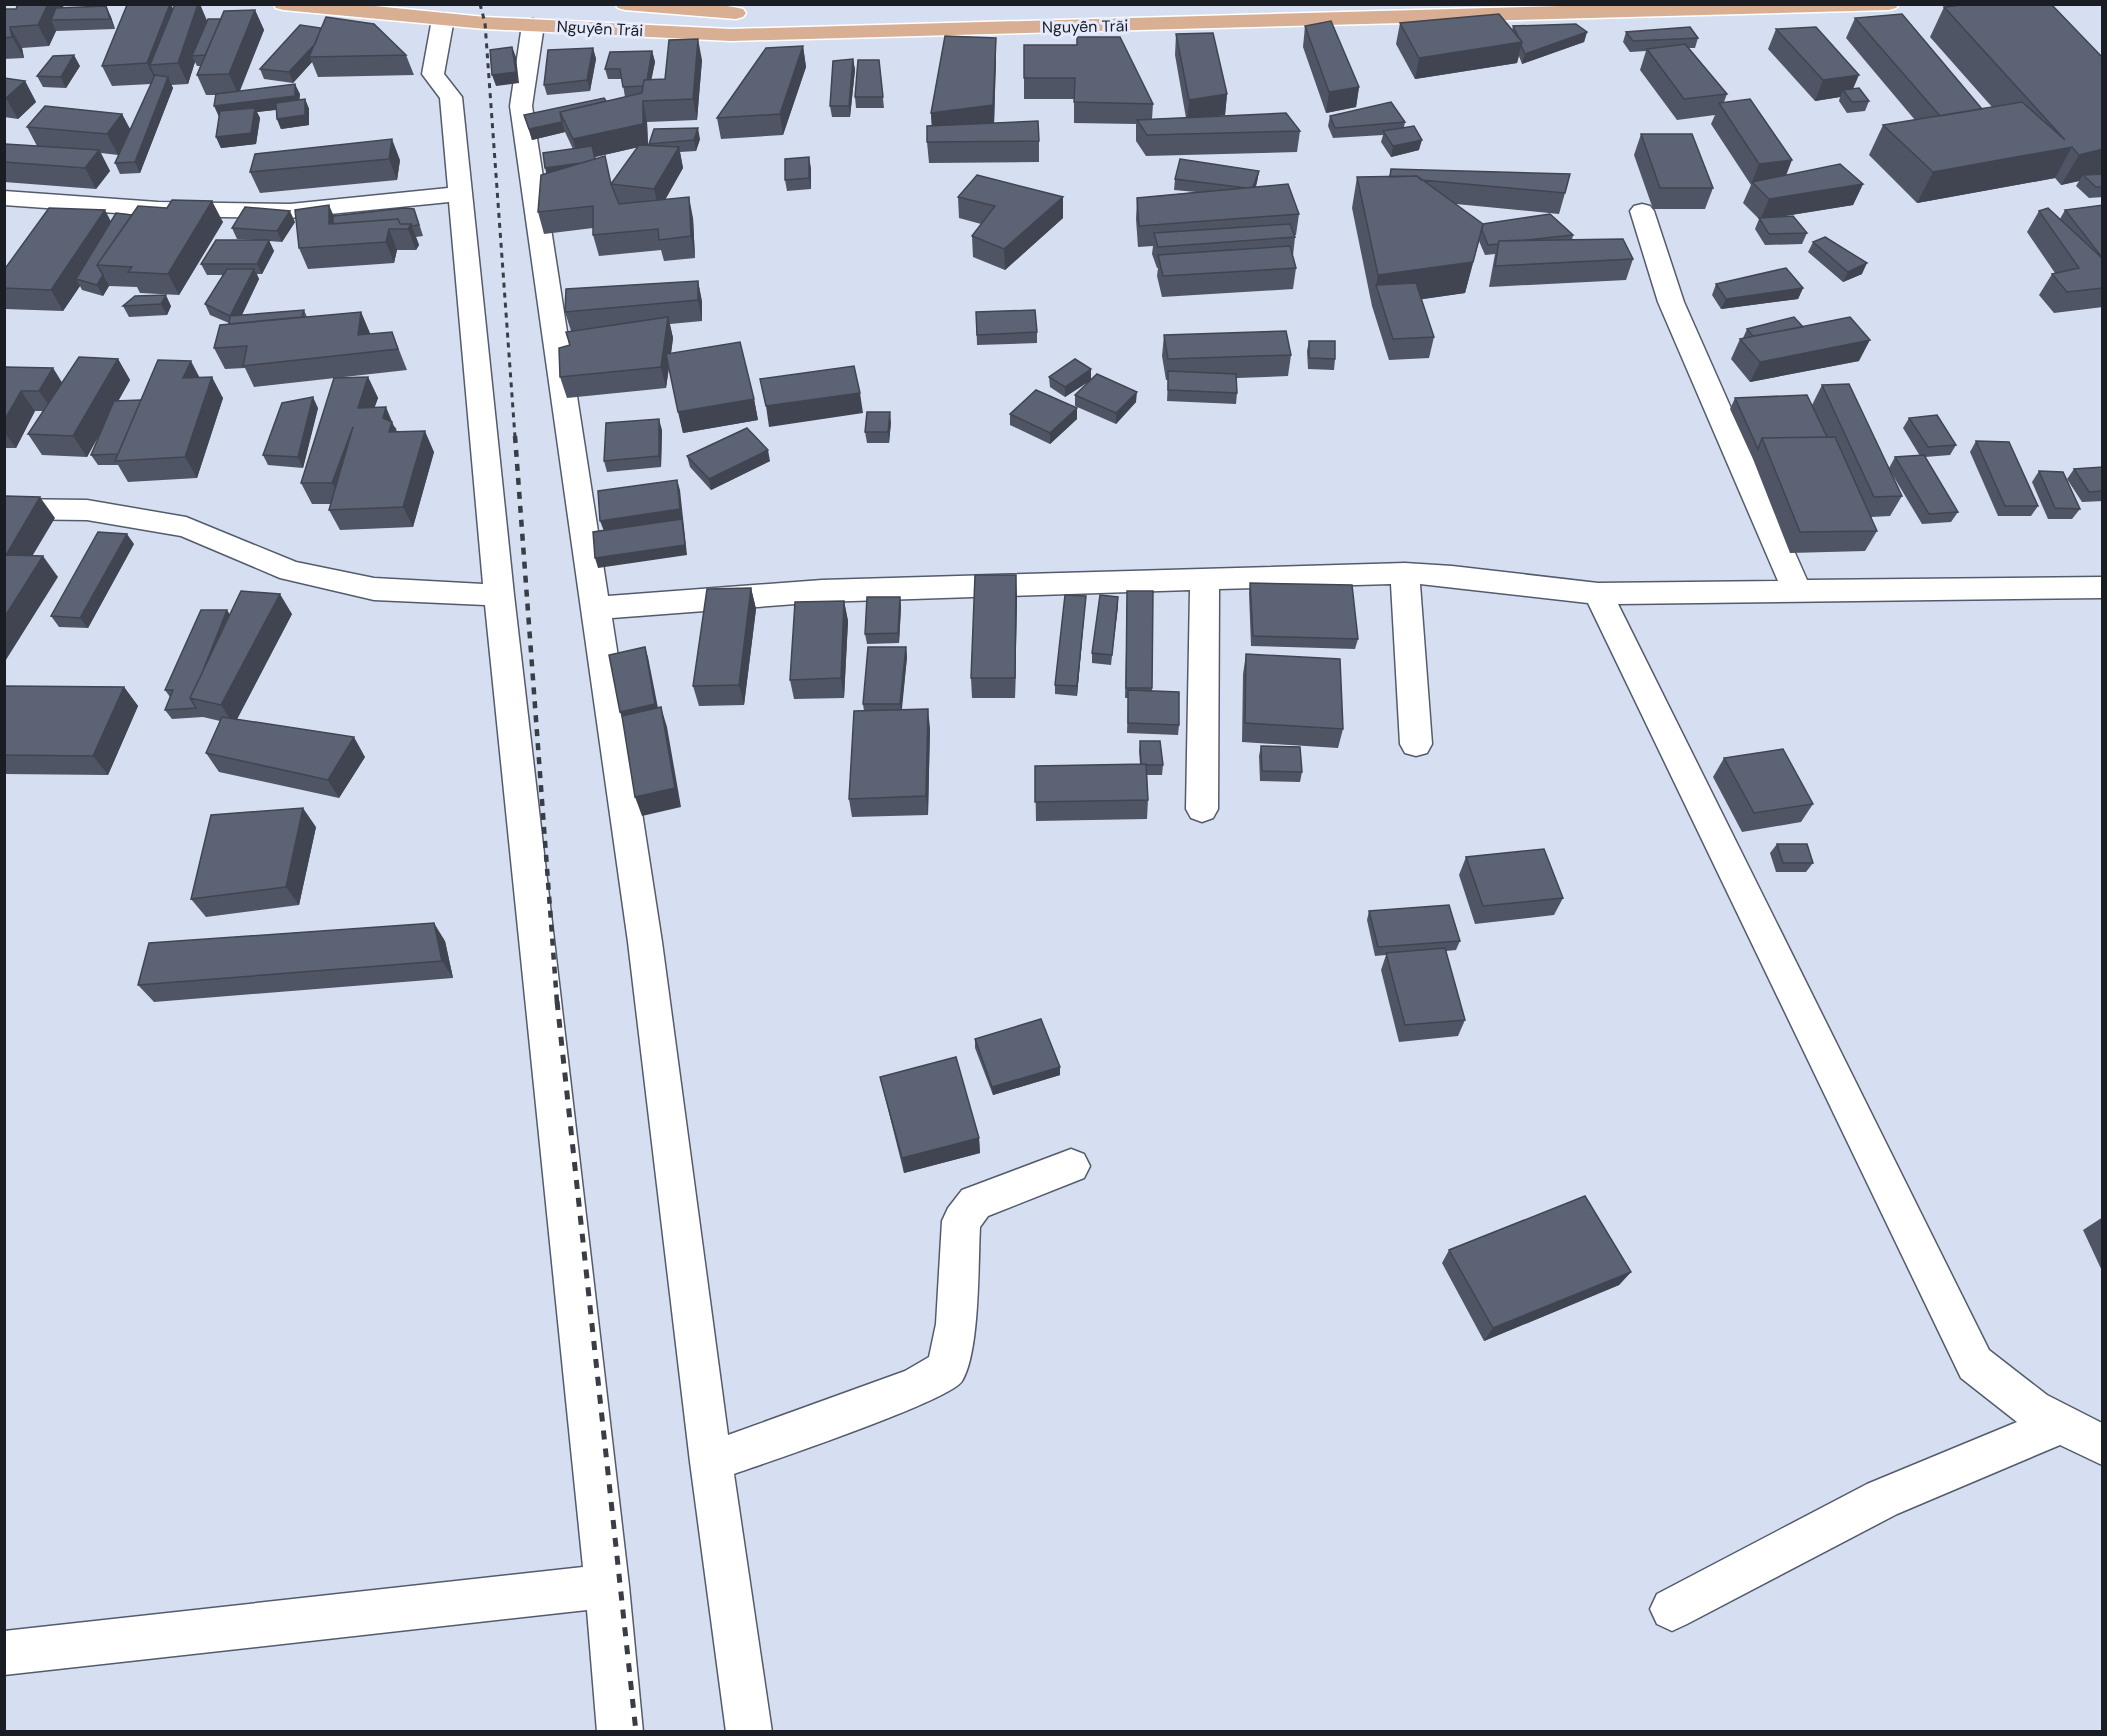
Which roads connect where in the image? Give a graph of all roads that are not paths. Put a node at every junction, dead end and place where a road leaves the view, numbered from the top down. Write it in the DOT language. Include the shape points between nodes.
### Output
graph roads {
  1 [pos="283,4"];
  2 [pos="625,4"];
  3 [pos="1889,4"];
  4 [pos="1652,8"];
  5 [pos="735,9"];
  6 [pos="758,13"];
  7 [pos="443,19"];
  8 [pos="532,25"];
  9 [pos="461,194"];
  10 [pos="4,198"];
  11 [pos="1642,211"];
  12 [pos="4,509"];
  13 [pos="1405,573"];
  14 [pos="1205,580"];
  15 [pos="2103,587"];
  16 [pos="1797,591"];
  17 [pos="1598,594"];
  18 [pos="499,596"];
  19 [pos="596,608"];
  20 [pos="1416,744"];
  21 [pos="1203,808"];
  22 [pos="1071,1166"];
  23 [pos="2062,1424"];
  24 [pos="2103,1445"];
  25 [pos="711,1462"];
  26 [pos="608,1586"];
  27 [pos="1672,1609"];
  28 [pos="4,1653"];
  29 [pos="621,1731"];
  30 [pos="749,1731"];
  1 -- 7 [label="main road, Nguyễn Trãi"];
  2 -- 5 [label="main road, Nguyễn Trãi"];
  3 -- 4 [label="main road, Nguyễn Trãi"];
  4 -- 8 [label="main road, Nguyễn Trãi" via="731,35"];
  5 -- 6 [label="main road, Nguyễn Trãi"];
  7 -- 8 [label="main road, Nguyễn Trãi"];
  7 -- 9 [label="street" via="433,74 450,97"];
  8 -- 19 [label="street" via="521,106"];
  9 -- 10 [label="street" via="290,211 158,209"];
  9 -- 18 [label="street"];
  11 -- 16 [label="street" via="1671,302"];
  12 -- 18 [label="street" via="87,510 186,527 290,572 374,589"];
  13 -- 14 [label="street"];
  13 -- 17 [label="street"];
  13 -- 20 [label="street"];
  14 -- 19 [label="street" via="822,591"];
  14 -- 21 [label="street"];
  15 -- 16 [label="street"];
  16 -- 17 [label="street"];
  17 -- 23 [label="street" via="1975,1364 2033,1409"];
  18 -- 26 [label="street"];
  19 -- 25 [label="street" via="645,942"];
  22 -- 25 [label="street" via="975,1203 961,1221 956,1324 947,1369 916,1387"];
  23 -- 24 [label="street"];
  23 -- 27 [label="street" via="1882,1499"];
  25 -- 30 [label="street"];
  26 -- 28 [label="street"];
  26 -- 29 [label="street"];
}
